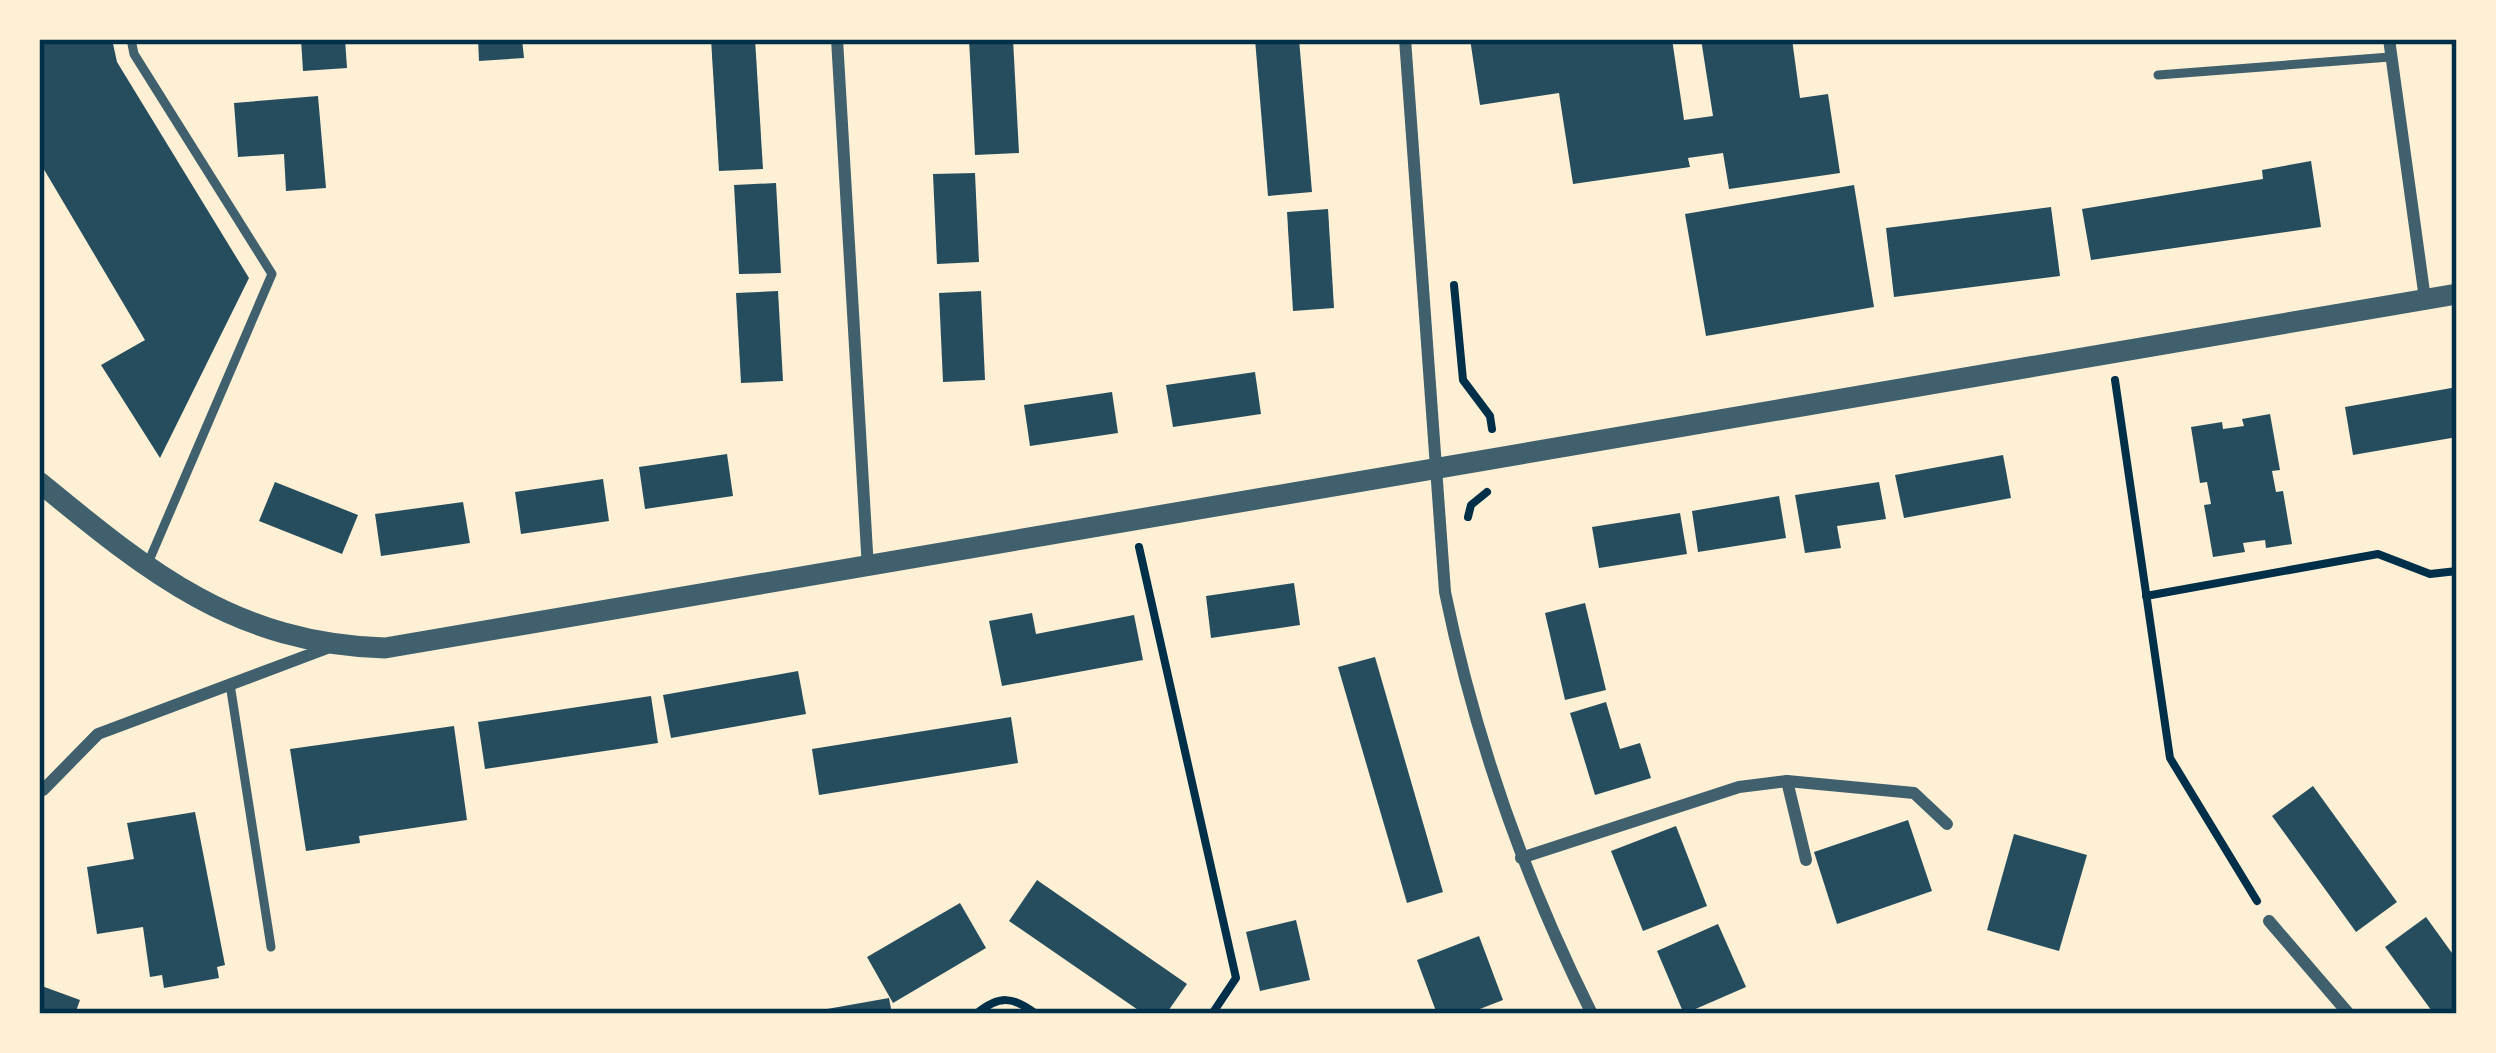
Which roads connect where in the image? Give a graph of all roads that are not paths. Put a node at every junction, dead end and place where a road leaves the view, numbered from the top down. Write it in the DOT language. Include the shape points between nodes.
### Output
graph roads {
  1 [pos="131,39"];
  2 [pos="837,39"];
  3 [pos="1406,39"];
  4 [pos="2389,39"];
  5 [pos="2390,57"];
  6 [pos="2158,75"];
  7 [pos="2457,294"];
  8 [pos="2425,299"];
  9 [pos="1433,466"];
  10 [pos="39,482"];
  11 [pos="146,569"];
  12 [pos="868,569"];
  13 [pos="332,646"];
  14 [pos="230,684"];
  15 [pos="1787,781"];
  16 [pos="43,790"];
  17 [pos="1946,824"];
  18 [pos="1521,858"];
  19 [pos="1806,860"];
  20 [pos="2269,921"];
  21 [pos="272,947"];
  22 [pos="1592,1014"];
  23 [pos="2349,1014"];
  1 -- 11 [label="lane" via="272,274"];
  2 -- 12 [label="street"];
  3 -- 9 [label="street"];
  4 -- 5 [label="street"];
  5 -- 6 [label="lane"];
  5 -- 8 [label="street"];
  7 -- 8 [label="street"];
  8 -- 9 [label="street"];
  9 -- 12 [label="street"];
  9 -- 18 [label="street" via="1460,664"];
  10 -- 11 [label="street"];
  11 -- 13 [label="street" via="267,633"];
  12 -- 13 [label="street" via="385,648"];
  13 -- 14 [label="street"];
  14 -- 16 [label="street" via="98,734"];
  14 -- 21 [label="lane"];
  15 -- 17 [label="street" via="1914,793"];
  15 -- 18 [label="street" via="1739,787"];
  15 -- 19 [label="street"];
  18 -- 22 [label="street"];
  20 -- 23 [label="street"];
}
